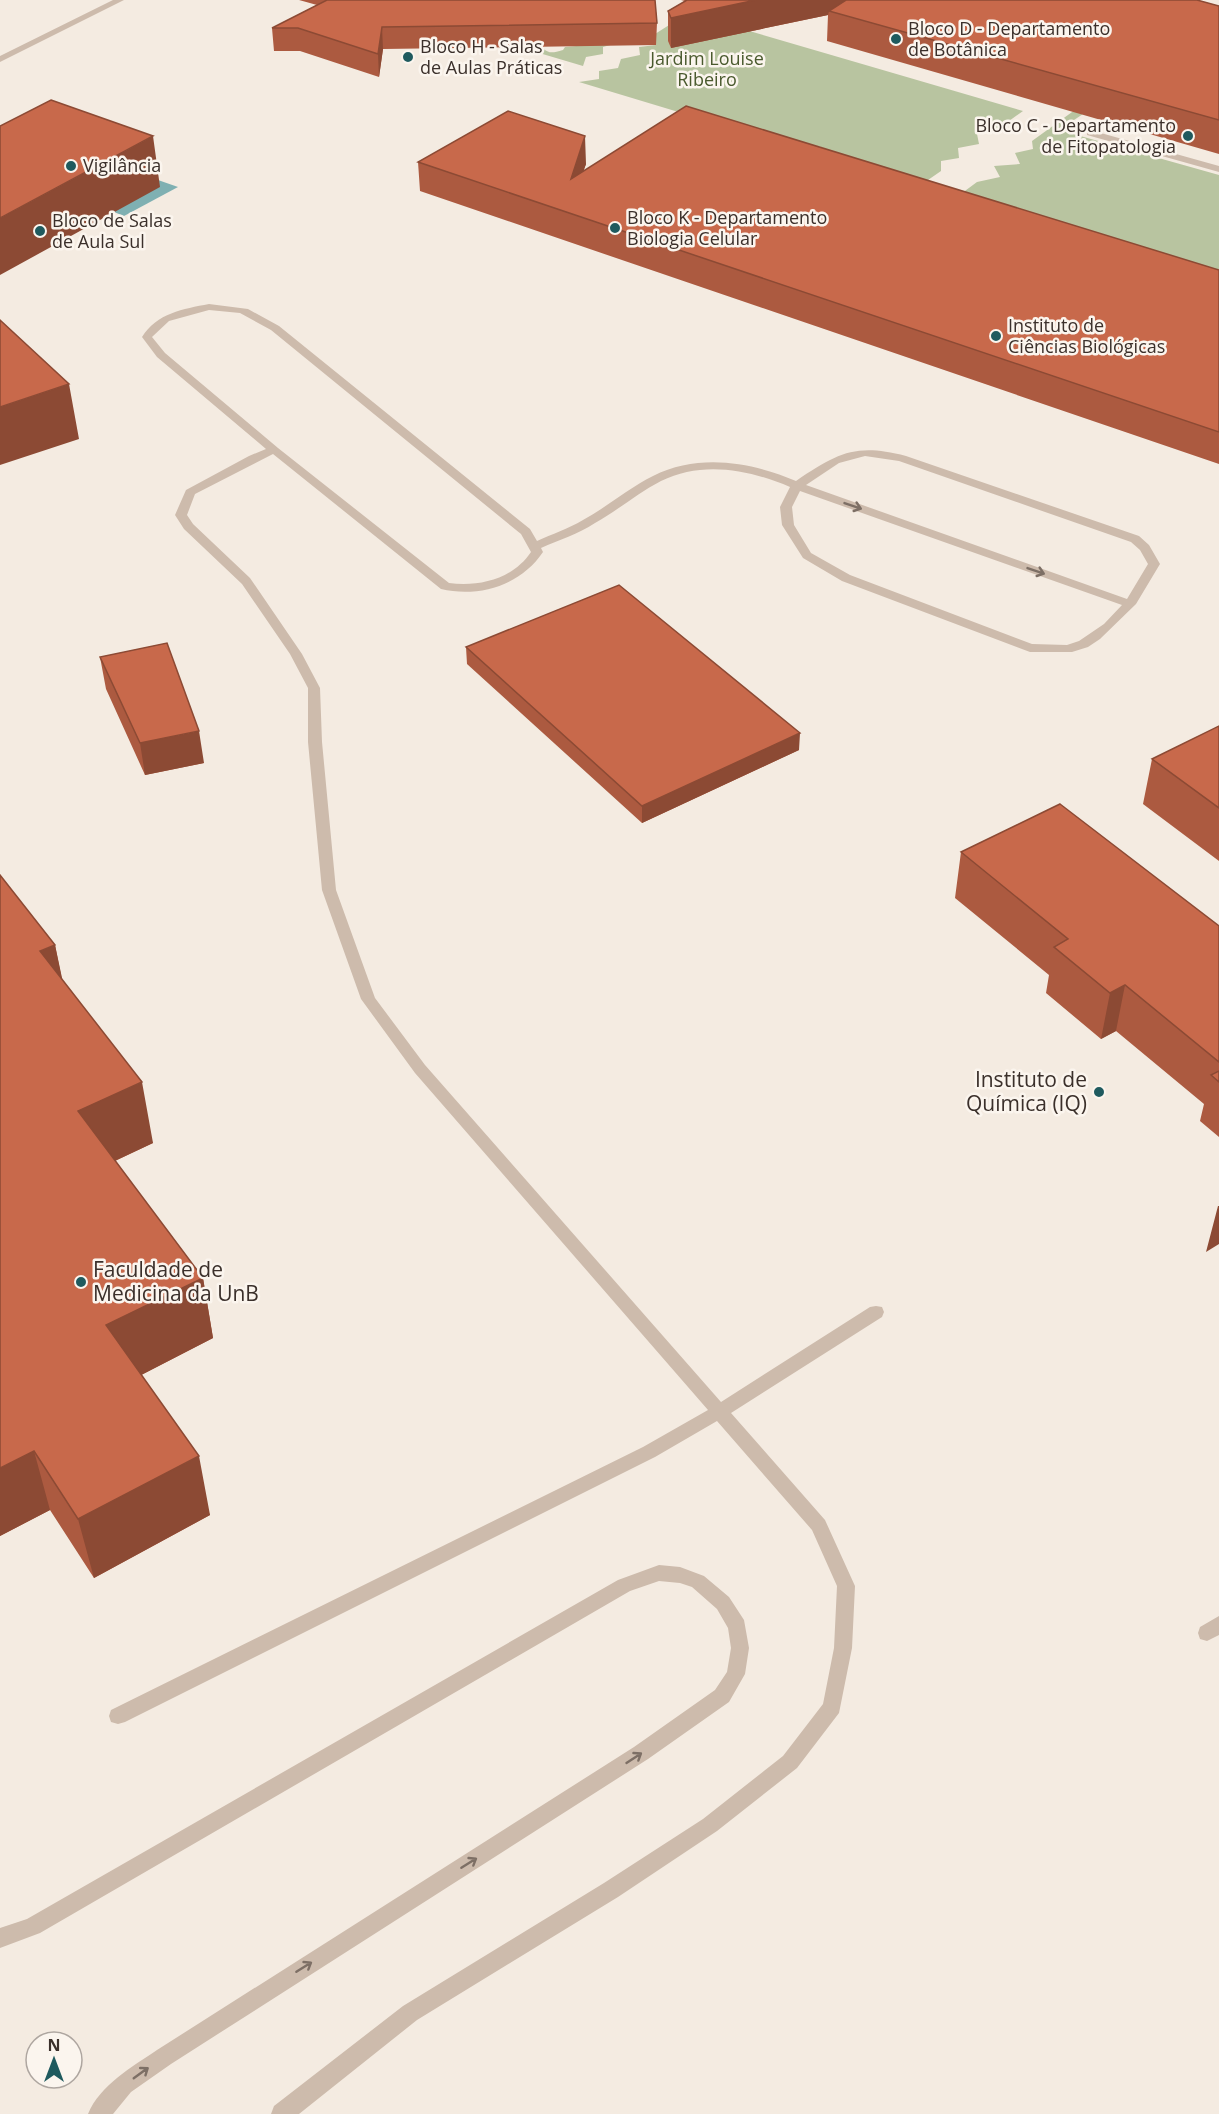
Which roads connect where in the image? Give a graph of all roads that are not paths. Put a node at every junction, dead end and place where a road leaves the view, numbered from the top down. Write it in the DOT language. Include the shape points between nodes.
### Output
graph roads {
  1 [pos="120,0"];
  2 [pos="0,59"];
  3 [pos="1090,133"];
  4 [pos="1219,169"];
  5 [pos="274,450"];
  6 [pos="797,486"];
  7 [pos="534,546"];
  8 [pos="1128,603"];
  9 [pos="876,1312"];
  10 [pos="720,1412"];
  11 [pos="118,1716"];
  12 [pos="0,1938"];
  13 [pos="99,2114"];
  14 [pos="282,2114"];
  1 -- 2 [label="street"];
  3 -- 4 [label="street"];
  5 -- 7 [label="street" via="445,586 468,589 507,578 531,563 537,552"];
  5 -- 7 [label="street" via="161,354 147,337 152,326 171,316 209,307 232,307 256,314 526,532"];
  5 -- 10 [label="street" via="190,492 181,515 246,581 296,654 314,688 315,742 329,890 368,999 420,1069"];
  6 -- 7 [label="street" via="770,474 736,467 680,469 588,523"];
  6 -- 8 [label="street, one-way"];
  6 -- 8 [label="street" via="786,507 788,525 807,555 846,578 1030,648 1073,648 1090,641"];
  6 -- 8 [label="street" via="835,460 865,453 890,454 1135,539 1154,564 1149,578"];
  9 -- 10 [label="street"];
  10 -- 11 [label="street" via="649,1452"];
  10 -- 14 [label="street" via="819,1525 846,1586 843,1648 832,1707 790,1762 710,1825 410,2013"];
  13 -- 12 [label="street, one-way" via="124,2085 164,2057 641,1754 722,1696 736,1674 740,1648 737,1626 723,1603 698,1581 659,1573 624,1585 33,1926"];
}
